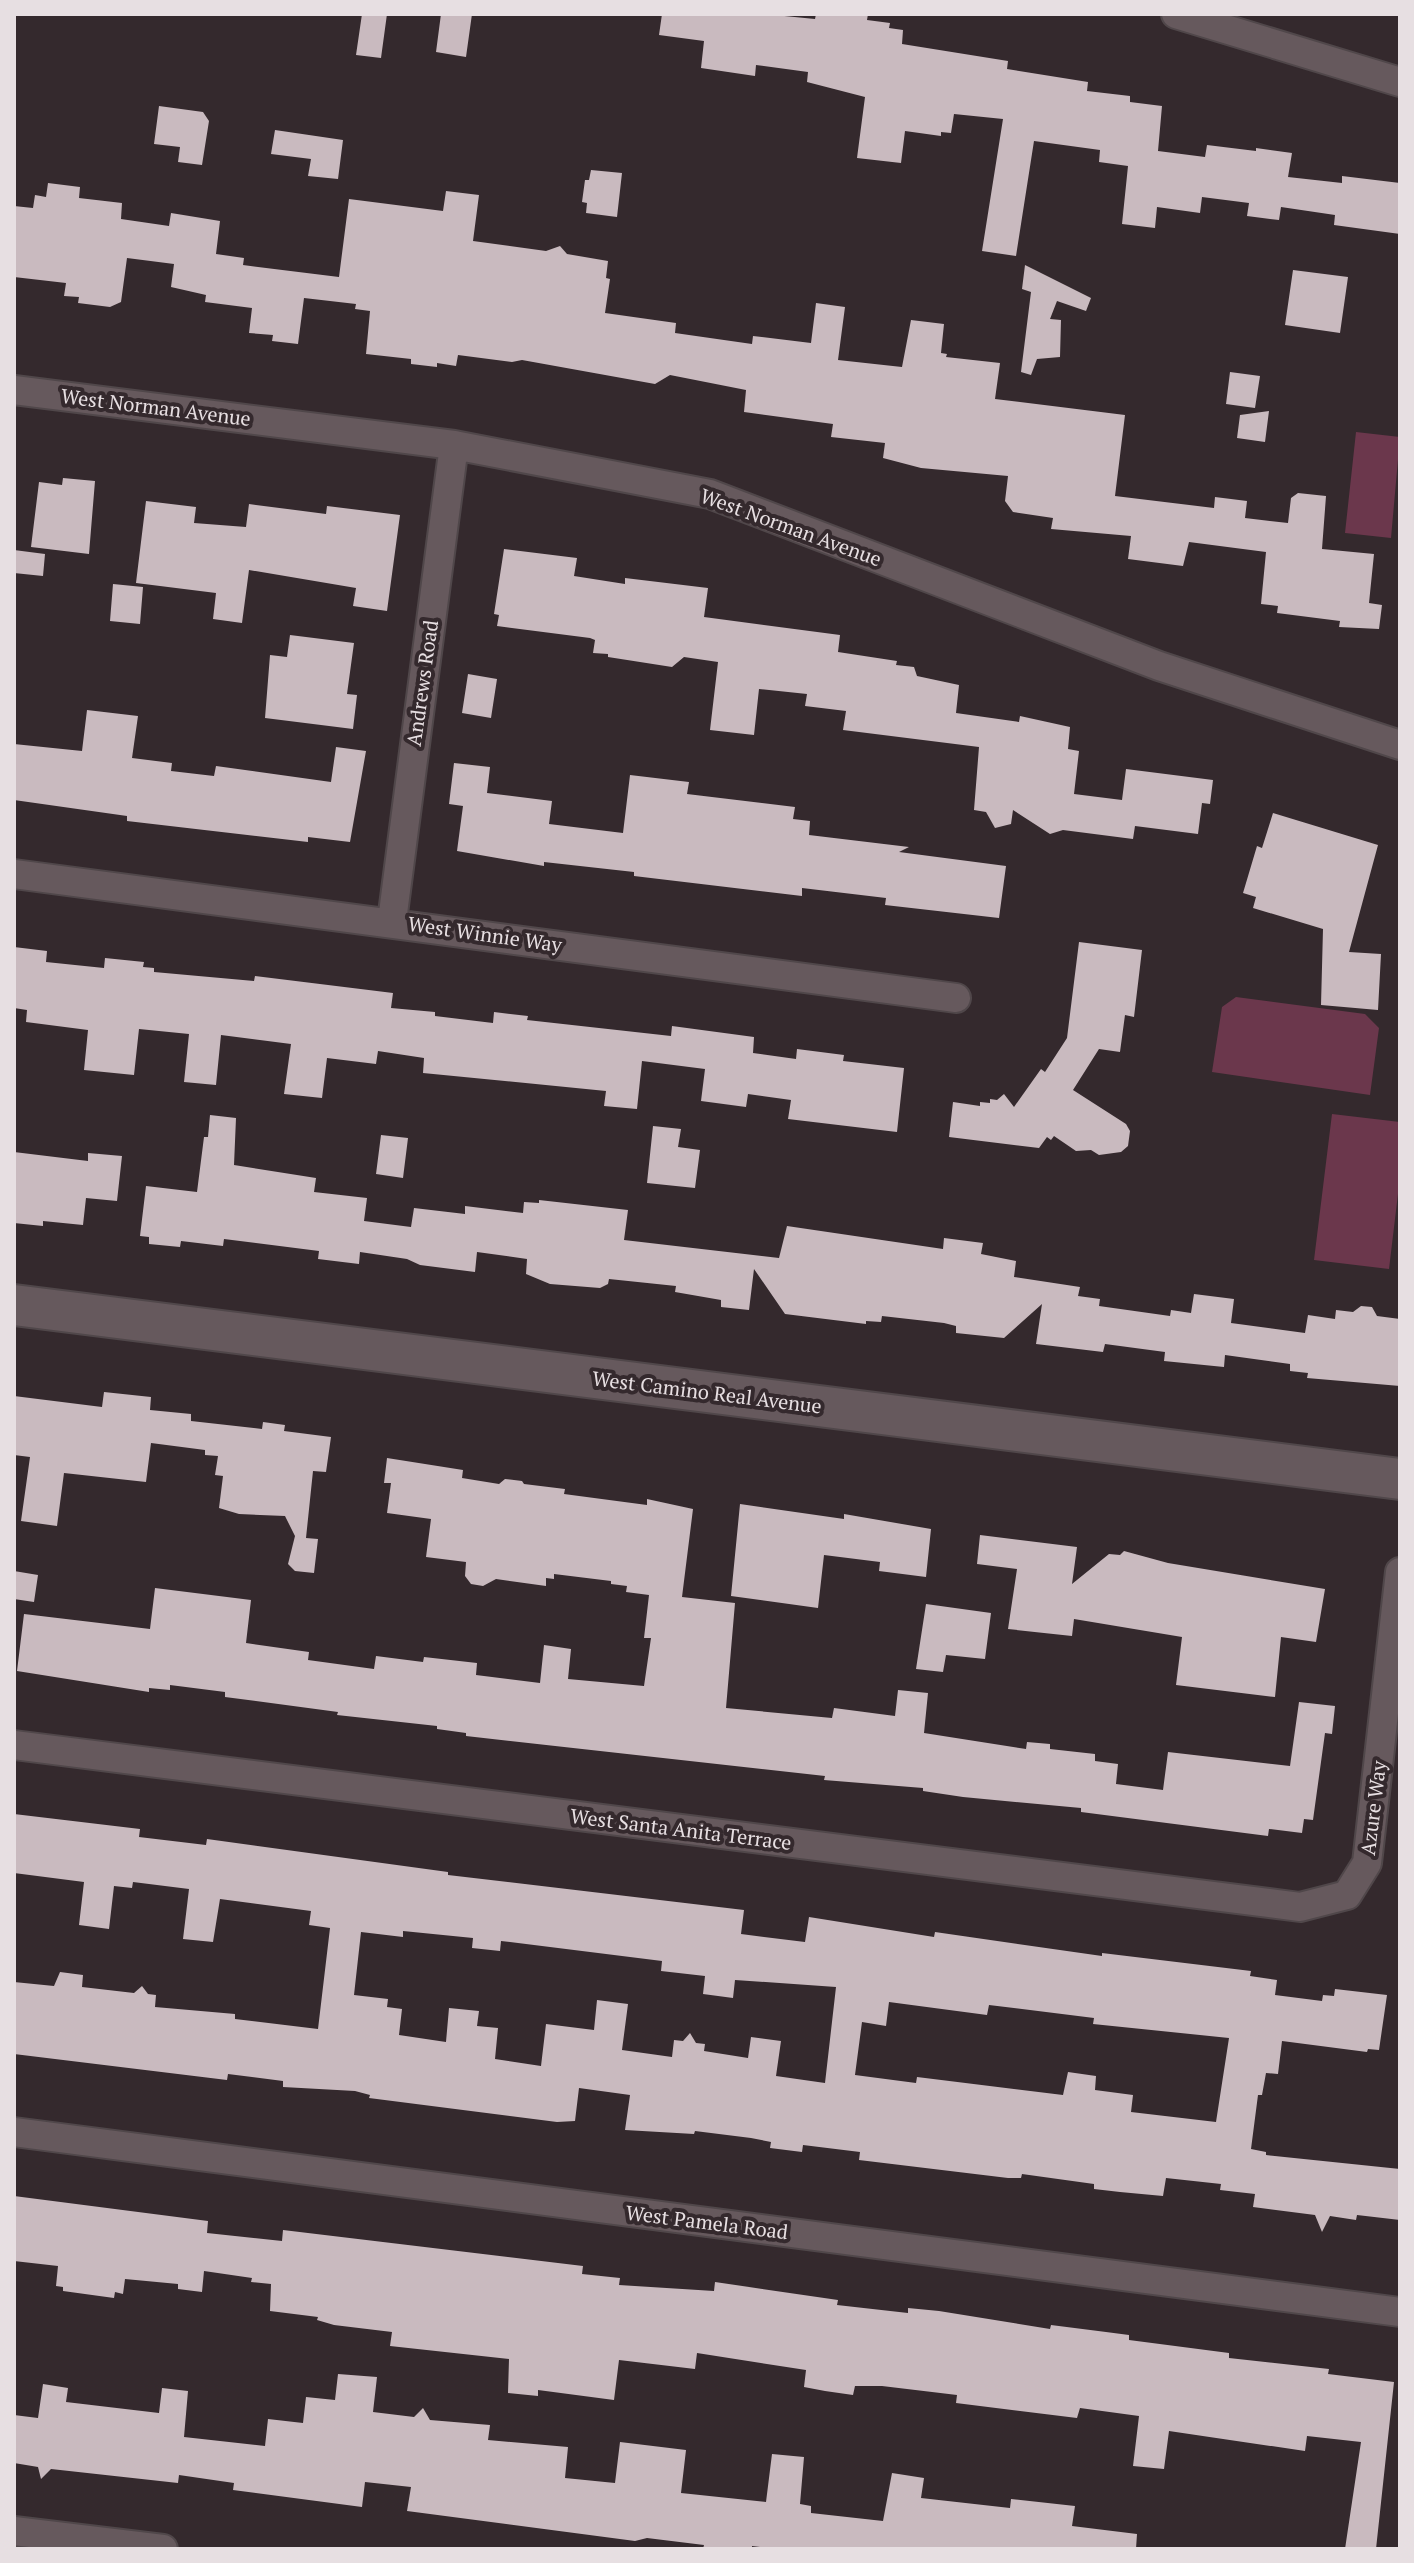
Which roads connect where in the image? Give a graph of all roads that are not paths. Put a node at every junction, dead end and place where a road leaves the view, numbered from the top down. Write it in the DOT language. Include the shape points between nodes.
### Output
graph roads {
  1 [pos="1176,14"];
  2 [pos="1400,82"];
  3 [pos="14,390"];
  4 [pos="454,445"];
  5 [pos="1400,745"];
  6 [pos="14,874"];
  7 [pos="392,921"];
  8 [pos="956,998"];
  9 [pos="14,1305"];
  10 [pos="1400,1479"];
  11 [pos="1400,1572"];
  12 [pos="14,1745"];
  13 [pos="1347,1895"];
  14 [pos="14,2132"];
  15 [pos="1400,2312"];
  16 [pos="14,2531"];
  17 [pos="163,2549"];
  1 -- 2 [label="street"];
  3 -- 4 [label="street, West Norman Avenue"];
  4 -- 5 [label="street, West Norman Avenue" via="710,494 1159,666"];
  4 -- 7 [label="street, Andrews Road"];
  6 -- 7 [label="street, West Winnie Way"];
  7 -- 8 [label="street, West Winnie Way"];
  9 -- 10 [label="street, West Camino Real Avenue"];
  11 -- 13 [label="street, Azure Way" via="1367,1863"];
  12 -- 13 [label="street, West Santa Anita Terrace" via="1300,1907"];
  14 -- 15 [label="street, West Pamela Road"];
  16 -- 17 [label="street"];
}
